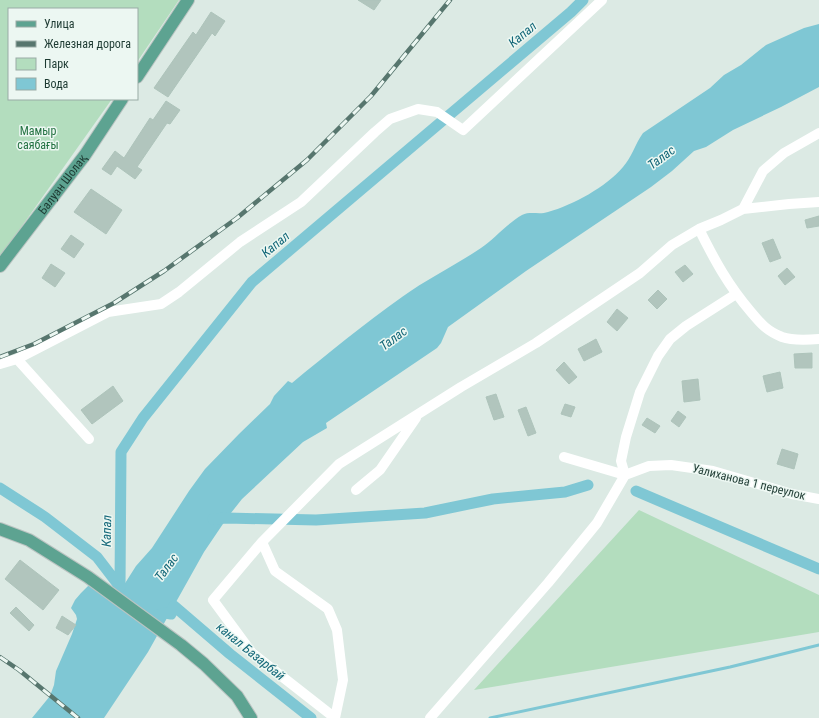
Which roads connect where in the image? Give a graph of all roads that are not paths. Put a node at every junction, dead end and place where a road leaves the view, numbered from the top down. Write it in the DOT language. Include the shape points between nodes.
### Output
graph roads {
  1 [pos="188,0"];
  2 [pos="602,0"];
  3 [pos="138,75"];
  4 [pos="121,100"];
  5 [pos="819,133"];
  6 [pos="819,202"];
  7 [pos="743,209"];
  8 [pos="700,229"];
  9 [pos="0,266"];
  10 [pos="736,294"];
  11 [pos="819,339"];
  12 [pos="17,359"];
  13 [pos="0,364"];
  14 [pos="418,414"];
  15 [pos="89,439"];
  16 [pos="564,457"];
  17 [pos="625,475"];
  18 [pos="356,490"];
  19 [pos="819,499"];
  20 [pos="0,529"];
  21 [pos="262,542"];
  22 [pos="251,718"];
  23 [pos="335,718"];
  24 [pos="430,718"];
  1 -- 3 [label="main road"];
  2 -- 12 [label="street" via="463,130 438,112 418,109 390,119 301,202 240,242 161,304 108,312"];
  4 -- 9 [label="main road, Балуан Шолақ" via="84,155"];
  5 -- 7 [label="street" via="784,153 763,171"];
  6 -- 7 [label="street"];
  7 -- 8 [label="street"];
  8 -- 10 [label="street" via="717,265"];
  8 -- 14 [label="street" via="672,245 640,273 536,343"];
  10 -- 11 [label="street" via="766,328 783,337 800,340"];
  10 -- 17 [label="street" via="686,326 670,339 658,356 640,392 626,437 621,461"];
  12 -- 13 [label="street"];
  12 -- 15 [label="street"];
  14 -- 18 [label="street" via="380,470"];
  14 -- 21 [label="street" via="339,464"];
  16 -- 17 [label="street"];
  17 -- 19 [label="street, Уалиханова 1 переулок" via="649,466 671,465 713,471 792,494"];
  17 -- 24 [label="street" via="597,523"];
  20 -- 22 [label="main road" via="29,540 88,577 181,645 237,696"];
  21 -- 23 [label="street" via="275,571 328,609 337,630 343,680"];
  21 -- 23 [label="street" via="213,600 252,653"];
}
